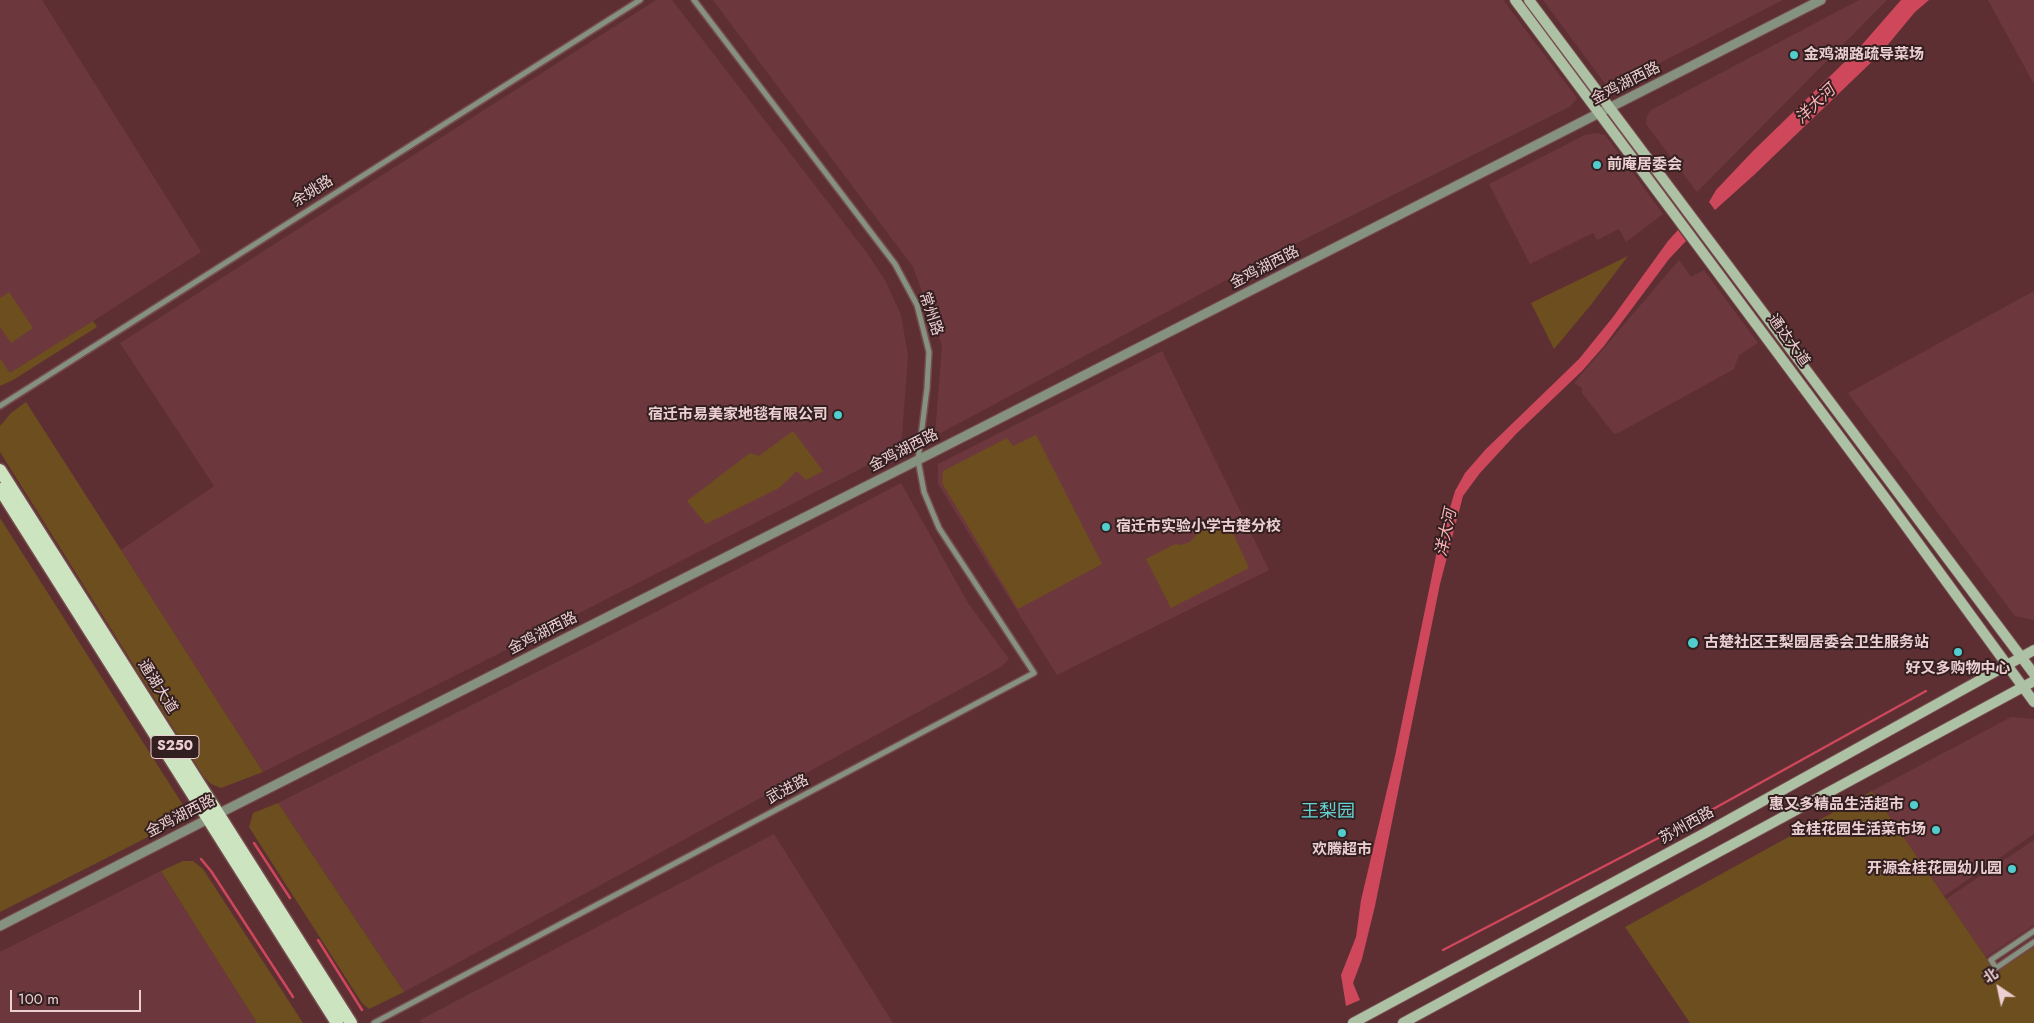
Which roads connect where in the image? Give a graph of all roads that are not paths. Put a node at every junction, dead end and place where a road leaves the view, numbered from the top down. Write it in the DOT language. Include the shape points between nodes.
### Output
graph roads {
  1 [pos="640,0"];
  2 [pos="694,0"];
  3 [pos="1515,0"];
  4 [pos="1529,0"];
  5 [pos="1821,0"];
  6 [pos="1610,108"];
  7 [pos="1600,113"];
  8 [pos="0,406"];
  9 [pos="918,460"];
  10 [pos="0,470"];
  11 [pos="0,489"];
  12 [pos="2034,650"];
  13 [pos="2022,657"];
  14 [pos="2008,664"];
  15 [pos="1034,673"];
  16 [pos="2034,674"];
  17 [pos="2034,681"];
  18 [pos="2023,687"];
  19 [pos="2034,702"];
  20 [pos="213,816"];
  21 [pos="0,926"];
  22 [pos="2034,931"];
  23 [pos="2034,942"];
  24 [pos="338,1023"];
  25 [pos="351,1023"];
  26 [pos="374,1023"];
  27 [pos="1353,1023"];
  28 [pos="1403,1023"];
  1 -- 8 [label="street, 余姚路"];
  2 -- 9 [label="street, 常州路" via="895,264 917,304 929,352"];
  3 -- 7 [label="main road, 通达大道"];
  4 -- 6 [label="main road, 通达大道"];
  5 -- 6 [label="street, 金鸡湖西路"];
  6 -- 7 [label="street, 金鸡湖西路"];
  6 -- 13 [label="main road, 通达大道"];
  7 -- 9 [label="street, 金鸡湖西路"];
  7 -- 14 [label="main road, 通达大道"];
  9 -- 15 [label="street, 常州路" via="924,492 939,528"];
  9 -- 20 [label="street, 金鸡湖西路"];
  10 -- 20 [label="main road, 通湖大道 / S250"];
  11 -- 20 [label="main road, 通湖大道 / S250"];
  12 -- 13 [label="main road, 苏州西路"];
  13 -- 14 [label="main road, 苏州西路"];
  13 -- 16 [label="main road, 通达大道"];
  14 -- 18 [label="main road, 通达大道"];
  14 -- 27 [label="main road, 苏州西路" via="1707,832"];
  15 -- 26 [label="street, 武进路"];
  17 -- 18 [label="main road"];
  18 -- 19 [label="main road, 通达大道"];
  18 -- 28 [label="main road"];
  20 -- 21 [label="street, 金鸡湖西路"];
  20 -- 24 [label="main road, 通湖大道 / S250"];
  20 -- 25 [label="main road, 通湖大道 / S250"];
  22 -- 23 [label="street" via="1991,960 1996,968"];
}
